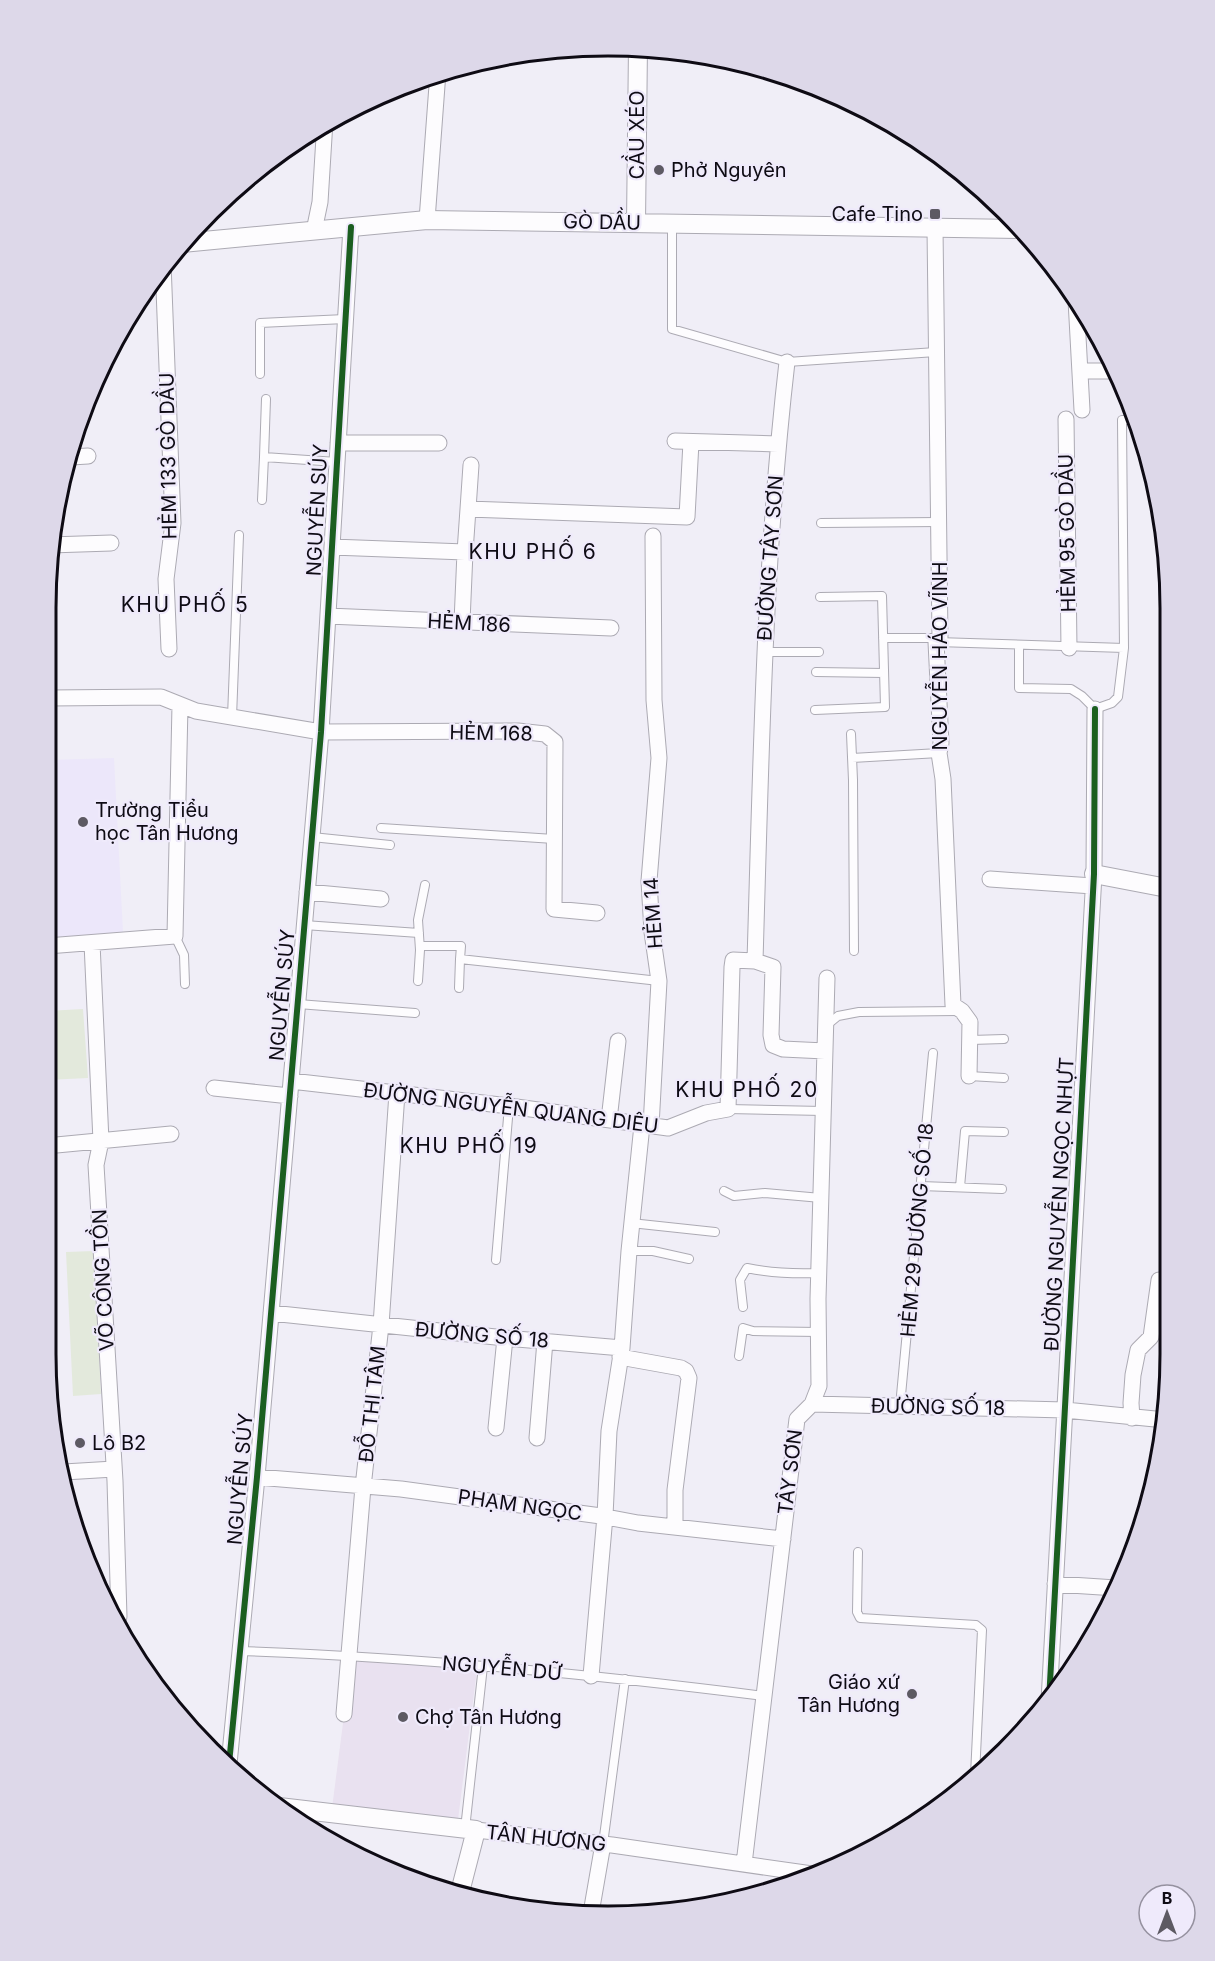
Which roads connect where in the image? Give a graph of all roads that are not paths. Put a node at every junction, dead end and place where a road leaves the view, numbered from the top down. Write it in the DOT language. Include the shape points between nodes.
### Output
graph roads {
  1 [pos="638,57"];
  2 [pos="437,83"];
  3 [pos="324,134"];
  4 [pos="427,220"];
  5 [pos="636,223"];
  6 [pos="672,223"];
  7 [pos="351,227"];
  8 [pos="935,228"];
  9 [pos="1010,230"];
  10 [pos="314,231"];
  11 [pos="194,242"];
  12 [pos="164,280"];
  13 [pos="345,319"];
  14 [pos="1077,319"];
  15 [pos="936,352"];
  16 [pos="787,362"];
  17 [pos="1081,371"];
  18 [pos="1107,372"];
  19 [pos="260,374"];
  20 [pos="266,399"];
  21 [pos="1082,410"];
  22 [pos="1066,419"];
  23 [pos="1126,420"];
  24 [pos="675,441"];
  25 [pos="691,442"];
  26 [pos="338,443"];
  27 [pos="439,443"];
  28 [pos="778,444"];
  29 [pos="88,456"];
  30 [pos="77,457"];
  31 [pos="264,457"];
  32 [pos="337,462"];
  33 [pos="471,465"];
  34 [pos="262,500"];
  35 [pos="468,509"];
  36 [pos="939,522"];
  37 [pos="821,524"];
  38 [pos="239,535"];
  39 [pos="653,536"];
  40 [pos="111,543"];
  41 [pos="59,545"];
  42 [pos="332,547"];
  43 [pos="465,552"];
  44 [pos="820,597"];
  45 [pos="328,616"];
  46 [pos="462,622"];
  47 [pos="611,628"];
  48 [pos="883,638"];
  49 [pos="938,640"];
  50 [pos="1019,646"];
  51 [pos="1069,648"];
  52 [pos="1124,648"];
  53 [pos="168,649"];
  54 [pos="764,652"];
  55 [pos="819,652"];
  56 [pos="816,672"];
  57 [pos="884,673"];
  58 [pos="56,698"];
  59 [pos="180,705"];
  60 [pos="1095,709"];
  61 [pos="815,710"];
  62 [pos="232,717"];
  63 [pos="321,732"];
  64 [pos="851,734"];
  65 [pos="939,753"];
  66 [pos="852,758"];
  67 [pos="381,828"];
  68 [pos="312,837"];
  69 [pos="554,839"];
  70 [pos="390,845"];
  71 [pos="990,879"];
  72 [pos="1094,880"];
  73 [pos="425,885"];
  74 [pos="1160,887"];
  75 [pos="307,892"];
  76 [pos="381,899"];
  77 [pos="597,913"];
  78 [pos="304,925"];
  79 [pos="419,933"];
  80 [pos="175,936"];
  81 [pos="92,943"];
  82 [pos="56,945"];
  83 [pos="420,946"];
  84 [pos="854,951"];
  85 [pos="460,959"];
  86 [pos="755,961"];
  87 [pos="827,978"];
  88 [pos="417,981"];
  89 [pos="659,981"];
  90 [pos="185,984"];
  91 [pos="459,988"];
  92 [pos="298,1004"];
  93 [pos="962,1011"];
  94 [pos="415,1013"];
  95 [pos="825,1026"];
  96 [pos="1004,1039"];
  97 [pos="971,1040"];
  98 [pos="618,1041"];
  99 [pos="825,1051"];
  100 [pos="933,1053"];
  101 [pos="969,1076"];
  102 [pos="1004,1078"];
  103 [pos="214,1088"];
  104 [pos="290,1088"];
  105 [pos="397,1093"];
  106 [pos="508,1106"];
  107 [pos="728,1108"];
  108 [pos="823,1111"];
  109 [pos="609,1120"];
  110 [pos="647,1126"];
  111 [pos="1004,1132"];
  112 [pos="171,1134"];
  113 [pos="100,1141"];
  114 [pos="56,1145"];
  115 [pos="921,1186"];
  116 [pos="960,1187"];
  117 [pos="1002,1189"];
  118 [pos="724,1191"];
  119 [pos="821,1198"];
  120 [pos="632,1223"];
  121 [pos="715,1232"];
  122 [pos="629,1251"];
  123 [pos="688,1259"];
  124 [pos="496,1260"];
  125 [pos="819,1273"];
  126 [pos="1160,1290"];
  127 [pos="743,1308"];
  128 [pos="271,1313"];
  129 [pos="381,1325"];
  130 [pos="819,1332"];
  131 [pos="505,1338"];
  132 [pos="545,1341"];
  133 [pos="621,1352"];
  134 [pos="739,1356"];
  135 [pos="812,1404"];
  136 [pos="900,1406"];
  137 [pos="1065,1410"];
  138 [pos="1132,1418"];
  139 [pos="1156,1419"];
  140 [pos="496,1428"];
  141 [pos="537,1438"];
  142 [pos="114,1469"];
  143 [pos="68,1472"];
  144 [pos="257,1477"];
  145 [pos="363,1487"];
  146 [pos="605,1516"];
  147 [pos="675,1527"];
  148 [pos="783,1539"];
  149 [pos="858,1552"];
  150 [pos="1055,1584"];
  151 [pos="1107,1587"];
  152 [pos="119,1611"];
  153 [pos="239,1651"];
  154 [pos="348,1655"];
  155 [pos="483,1666"];
  156 [pos="591,1676"];
  157 [pos="625,1679"];
  158 [pos="1050,1683"];
  159 [pos="764,1696"];
  160 [pos="344,1714"];
  161 [pos="230,1756"];
  162 [pos="975,1765"];
  163 [pos="297,1809"];
  164 [pos="471,1829"];
  165 [pos="603,1844"];
  166 [pos="744,1864"];
  167 [pos="791,1874"];
  168 [pos="461,1886"];
  169 [pos="592,1905"];
  1 -- 5 [label="street, CẦU XÉO"];
  2 -- 4 [label="street"];
  3 -- 10 [label="street"];
  4 -- 5 [label="street, GÒ DẦU"];
  4 -- 7 [label="street, GÒ DẦU"];
  5 -- 6 [label="street, GÒ DẦU"];
  6 -- 8 [label="street, GÒ DẦU"];
  6 -- 16 [label="lane" via="672,329"];
  7 -- 10 [label="street, GÒ DẦU"];
  7 -- 13 [label="street, NGUYỄN SÚY"];
  8 -- 9 [label="street, GÒ DẦU"];
  8 -- 15 [label="street, NGUYỄN HÁO VĨNH"];
  10 -- 11 [label="street, GÒ DẦU"];
  12 -- 53 [label="street, HẺM 133 GÒ DẦU" via="173,524 166,579"];
  13 -- 19 [label="lane" via="260,323"];
  13 -- 26 [label="street, NGUYỄN SÚY"];
  14 -- 17 [label="street"];
  15 -- 16 [label="lane"];
  15 -- 36 [label="street, NGUYỄN HÁO VĨNH"];
  16 -- 28 [label="street, ĐƯỜNG TÂY SƠN"];
  17 -- 18 [label="street"];
  17 -- 21 [label="street"];
  20 -- 31 [label="lane"];
  22 -- 51 [label="street, HẺM 95 GÒ DẦU"];
  23 -- 52 [label="lane" via="1122,420"];
  24 -- 25 [label="street"];
  25 -- 28 [label="street"];
  25 -- 35 [label="street" via="687,517"];
  26 -- 27 [label="street"];
  26 -- 32 [label="street, NGUYỄN SÚY"];
  28 -- 54 [label="street, ĐƯỜNG TÂY SƠN"];
  29 -- 30 [label="street"];
  31 -- 32 [label="lane"];
  31 -- 34 [label="lane"];
  32 -- 42 [label="street, NGUYỄN SÚY"];
  33 -- 35 [label="street"];
  35 -- 43 [label="street"];
  36 -- 37 [label="lane"];
  36 -- 49 [label="street, NGUYỄN HÁO VĨNH"];
  38 -- 62 [label="lane"];
  39 -- 89 [label="street, HẺM 14" via="654,700 659,758 649,881"];
  40 -- 41 [label="street"];
  42 -- 43 [label="street"];
  42 -- 45 [label="street, NGUYỄN SÚY"];
  43 -- 46 [label="street"];
  44 -- 48 [label="lane" via="882,596"];
  45 -- 46 [label="street, HẺM 186"];
  45 -- 63 [label="street, NGUYỄN SÚY"];
  46 -- 47 [label="street, HẺM 186"];
  48 -- 49 [label="lane"];
  48 -- 57 [label="lane"];
  49 -- 50 [label="lane"];
  49 -- 65 [label="street, NGUYỄN HÁO VĨNH"];
  50 -- 51 [label="lane"];
  50 -- 60 [label="lane" via="1018,688 1071,689"];
  51 -- 52 [label="lane"];
  52 -- 60 [label="lane" via="1118,697 1113,703"];
  54 -- 55 [label="lane"];
  54 -- 86 [label="street, ĐƯỜNG TÂY SƠN"];
  56 -- 57 [label="lane"];
  57 -- 61 [label="lane" via="885,707"];
  58 -- 59 [label="street, HẺM 168" via="161,697"];
  59 -- 62 [label="street, HẺM 168"];
  59 -- 80 [label="street"];
  60 -- 72 [label="street, ĐƯỜNG NGUYỄN NGỌC NHỰT"];
  62 -- 63 [label="street, HẺM 168"];
  63 -- 68 [label="street, NGUYỄN SÚY"];
  63 -- 69 [label="street, HẺM 168" via="545,734 555,742 557,757"];
  64 -- 66 [label="lane"];
  65 -- 66 [label="lane"];
  65 -- 93 [label="street, NGUYỄN HÁO VĨNH" via="953,1005"];
  66 -- 84 [label="lane"];
  67 -- 69 [label="lane"];
  68 -- 70 [label="lane"];
  68 -- 75 [label="street, NGUYỄN SÚY"];
  69 -- 77 [label="street, HẺM 168" via="554,909"];
  71 -- 72 [label="street"];
  72 -- 74 [label="street"];
  72 -- 137 [label="street, ĐƯỜNG NGUYỄN NGỌC NHỰT"];
  73 -- 79 [label="lane"];
  75 -- 76 [label="street"];
  75 -- 78 [label="street, NGUYỄN SÚY"];
  78 -- 79 [label="lane"];
  78 -- 92 [label="street, NGUYỄN SÚY"];
  79 -- 83 [label="lane"];
  80 -- 81 [label="street"];
  80 -- 90 [label="lane" via="184,955"];
  81 -- 82 [label="street"];
  81 -- 113 [label="street, VÕ CÔNG TỒN"];
  83 -- 85 [label="lane" via="461,946"];
  83 -- 88 [label="lane"];
  85 -- 89 [label="lane"];
  85 -- 91 [label="lane"];
  86 -- 99 [label="street" via="773,967 774,1045"];
  86 -- 107 [label="street" via="733,960"];
  87 -- 95 [label="street, TÂY SƠN"];
  89 -- 110 [label="street, HẺM 14"];
  92 -- 94 [label="lane"];
  92 -- 104 [label="street, NGUYỄN SÚY"];
  93 -- 95 [label="lane" via="859,1012 838,1016"];
  93 -- 97 [label="street, NGUYỄN HÁO VĨNH" via="970,1022"];
  95 -- 99 [label="street, TÂY SƠN"];
  96 -- 97 [label="lane"];
  97 -- 101 [label="street, NGUYỄN HÁO VĨNH"];
  98 -- 109 [label="street"];
  99 -- 108 [label="street, TÂY SƠN"];
  100 -- 115 [label="lane, HẺM 29 ĐƯỜNG SỐ 18"];
  101 -- 102 [label="lane"];
  103 -- 104 [label="street, ĐƯỜNG NGUYỄN QUANG DIÊU"];
  104 -- 105 [label="street, ĐƯỜNG NGUYỄN QUANG DIÊU"];
  104 -- 128 [label="street, NGUYỄN SÚY"];
  105 -- 106 [label="street, ĐƯỜNG NGUYỄN QUANG DIÊU"];
  105 -- 129 [label="street, ĐỖ THỊ TÂM"];
  106 -- 109 [label="street, ĐƯỜNG NGUYỄN QUANG DIÊU"];
  106 -- 124 [label="lane"];
  107 -- 108 [label="lane"];
  107 -- 110 [label="street, ĐƯỜNG NGUYỄN QUANG DIÊU" via="668,1128"];
  108 -- 119 [label="street, TÂY SƠN"];
  109 -- 110 [label="street, ĐƯỜNG NGUYỄN QUANG DIÊU"];
  110 -- 120 [label="street, HẺM 14"];
  111 -- 116 [label="lane" via="965,1131"];
  112 -- 113 [label="street"];
  113 -- 114 [label="street"];
  113 -- 142 [label="street, VÕ CÔNG TỒN" via="96,1166"];
  115 -- 116 [label="lane"];
  115 -- 136 [label="lane, HẺM 29 ĐƯỜNG SỐ 18"];
  116 -- 117 [label="lane"];
  118 -- 119 [label="lane" via="734,1196 765,1193"];
  119 -- 125 [label="street, TÂY SƠN"];
  120 -- 121 [label="lane"];
  120 -- 122 [label="street, HẺM 14"];
  122 -- 123 [label="lane" via="653,1251"];
  122 -- 133 [label="street, HẺM 14"];
  125 -- 127 [label="lane" via="747,1268 740,1280"];
  125 -- 130 [label="street, TÂY SƠN"];
  126 -- 138 [label="street" via="1151,1337 1138,1350"];
  128 -- 129 [label="street, ĐƯỜNG SỐ 18"];
  128 -- 144 [label="street, NGUYỄN SÚY"];
  129 -- 131 [label="street, ĐƯỜNG SỐ 18"];
  129 -- 145 [label="street, ĐỖ THỊ TÂM"];
  130 -- 134 [label="lane" via="744,1328"];
  130 -- 135 [label="street, TÂY SƠN" via="819,1386"];
  131 -- 132 [label="street, ĐƯỜNG SỐ 18"];
  131 -- 140 [label="street"];
  132 -- 133 [label="street, ĐƯỜNG SỐ 18"];
  132 -- 141 [label="street"];
  133 -- 146 [label="street, HẺM 14" via="609,1431"];
  133 -- 147 [label="street, ĐƯỜNG SỐ 18" via="686,1371"];
  135 -- 136 [label="street, ĐƯỜNG SỐ 18"];
  135 -- 148 [label="street, TÂY SƠN" via="797,1419"];
  136 -- 137 [label="street, ĐƯỜNG SỐ 18"];
  137 -- 138 [label="street, ĐƯỜNG SỐ 18"];
  137 -- 150 [label="street, ĐƯỜNG NGUYỄN NGỌC NHỰT"];
  138 -- 139 [label="street, ĐƯỜNG SỐ 18"];
  142 -- 143 [label="street"];
  142 -- 152 [label="street, VÕ CÔNG TỒN"];
  144 -- 145 [label="street, PHẠM NGỌC"];
  144 -- 153 [label="street, NGUYỄN SÚY"];
  145 -- 146 [label="street, PHẠM NGỌC"];
  145 -- 154 [label="street, ĐỖ THỊ TÂM"];
  146 -- 147 [label="street, PHẠM NGỌC"];
  146 -- 156 [label="street, HẺM 14"];
  147 -- 148 [label="street, PHẠM NGỌC"];
  148 -- 159 [label="street, TÂY SƠN"];
  149 -- 162 [label="lane" via="860,1618 976,1625 982,1630"];
  150 -- 151 [label="street"];
  150 -- 158 [label="street, ĐƯỜNG NGUYỄN NGỌC NHỰT"];
  153 -- 154 [label="lane, NGUYỄN DỮ"];
  153 -- 161 [label="street, NGUYỄN SÚY"];
  154 -- 155 [label="lane, NGUYỄN DỮ"];
  154 -- 160 [label="street, ĐỖ THỊ TÂM"];
  155 -- 156 [label="lane, NGUYỄN DỮ"];
  155 -- 164 [label="lane"];
  156 -- 157 [label="lane, NGUYỄN DỮ"];
  157 -- 159 [label="lane, NGUYỄN DỮ"];
  157 -- 165 [label="lane"];
  159 -- 166 [label="street, TÂY SƠN"];
  163 -- 164 [label="street, TÂN HƯƠNG"];
  164 -- 165 [label="street, TÂN HƯƠNG"];
  164 -- 168 [label="street"];
  165 -- 166 [label="street, TÂN HƯƠNG"];
  165 -- 169 [label="street"];
  166 -- 167 [label="street, TÂN HƯƠNG"];
}
